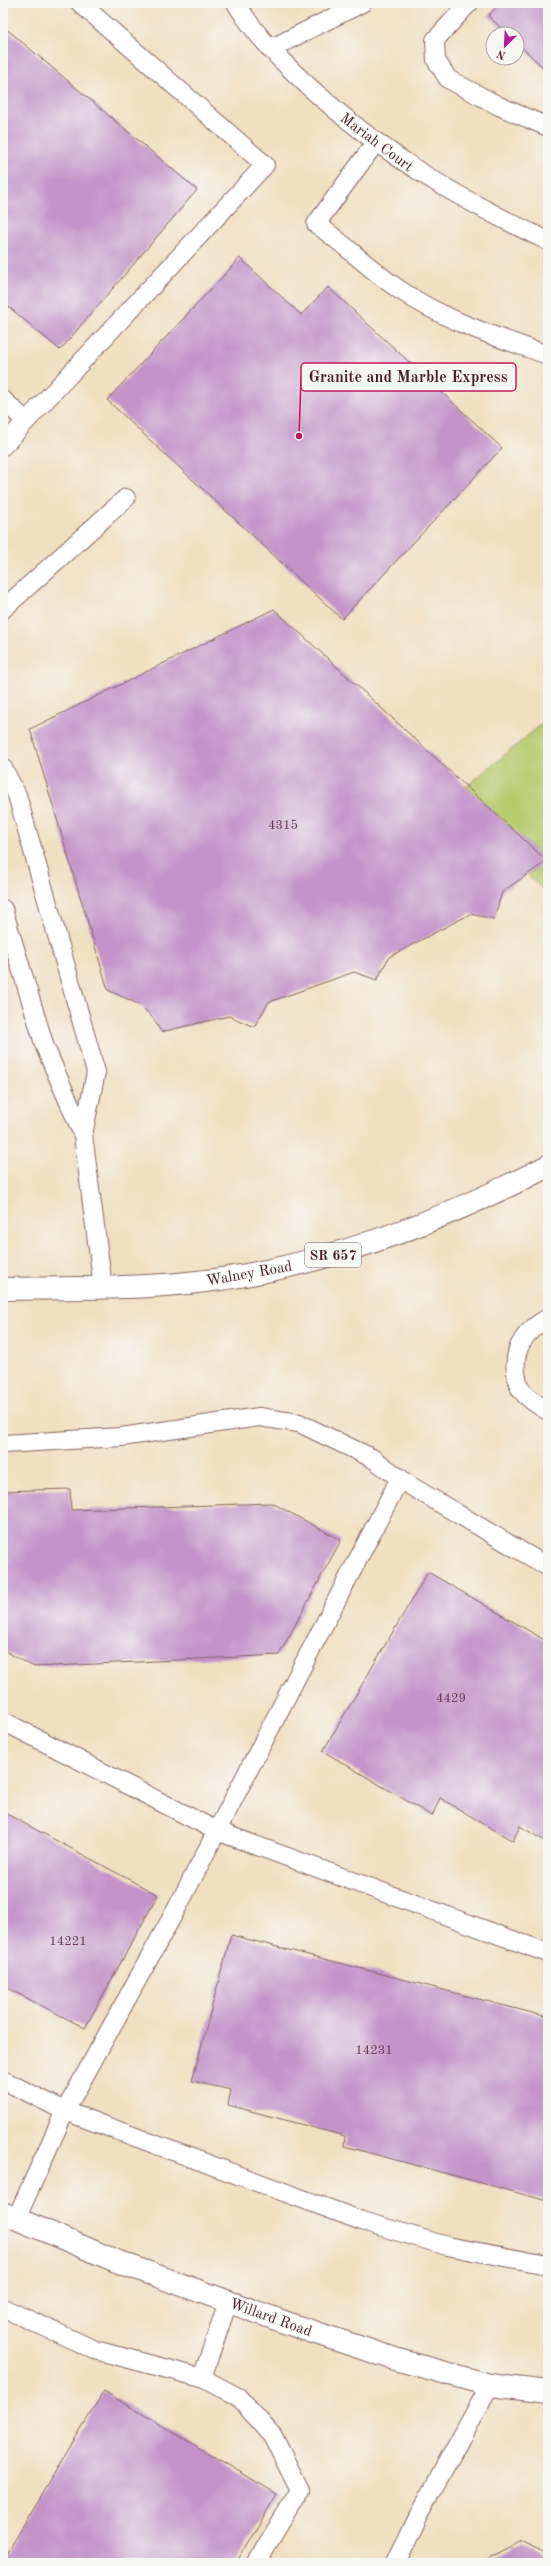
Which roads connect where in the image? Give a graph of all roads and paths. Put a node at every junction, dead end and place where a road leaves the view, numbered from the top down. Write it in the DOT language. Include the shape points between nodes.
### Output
graph roads {
  1 [pos="80,3"];
  2 [pos="236,3"];
  3 [pos="362,3"];
  4 [pos="469,3"];
  5 [pos="270,49"];
  6 [pos="548,128"];
  7 [pos="376,142"];
  8 [pos="548,241"];
  9 [pos="548,355"];
  10 [pos="3,400"];
  11 [pos="26,421"];
  12 [pos="3,446"];
  13 [pos="126,498"];
  14 [pos="3,609"];
  15 [pos="3,768"];
  16 [pos="3,909"];
  17 [pos="83,1135"];
  18 [pos="548,1166"];
  19 [pos="103,1287"];
  20 [pos="3,1290"];
  21 [pos="548,1318"];
  22 [pos="548,1411"];
  23 [pos="3,1444"];
  24 [pos="400,1478"];
  25 [pos="548,1567"];
  26 [pos="3,1721"];
  27 [pos="217,1831"];
  28 [pos="548,1953"];
  29 [pos="3,2080"];
  30 [pos="64,2111"];
  31 [pos="9,2216"];
  32 [pos="548,2265"];
  33 [pos="228,2302"];
  34 [pos="3,2308"];
  35 [pos="202,2378"];
  36 [pos="490,2385"];
  37 [pos="548,2392"];
  38 [pos="256,2563"];
  39 [pos="396,2563"];
  1 -- 11 [label="lane" via="265,165"];
  2 -- 5 [label="lane, Mariah Court"];
  3 -- 5 [label="lane"];
  4 -- 6 [label="lane" via="435,40 436,60 448,79"];
  5 -- 7 [label="lane, Mariah Court" via="350,124"];
  7 -- 8 [label="lane, Mariah Court" via="411,169 478,208"];
  7 -- 9 [label="lane" via="316,224 372,270 433,311 474,329"];
  10 -- 11 [label="lane"];
  11 -- 12 [label="lane"];
  13 -- 14 [label="lane"];
  15 -- 17 [label="lane" via="17,795 96,1072"];
  16 -- 17 [label="lane" via="45,1047"];
  17 -- 19 [label="lane"];
  18 -- 19 [label="main road, Walney Road / SR 657" via="458,1208 362,1247 269,1272 187,1284"];
  19 -- 20 [label="main road, Walney Road / SR 657"];
  21 -- 22 [label="lane" via="532,1326 522,1340 514,1359 520,1389 529,1399"];
  23 -- 24 [label="lane" via="121,1437 259,1417 299,1424 330,1437 372,1458"];
  24 -- 25 [label="lane"];
  24 -- 27 [label="lane"];
  26 -- 27 [label="lane"];
  27 -- 28 [label="lane"];
  27 -- 30 [label="lane"];
  29 -- 30 [label="lane"];
  30 -- 31 [label="lane"];
  30 -- 32 [label="lane" via="362,2221 446,2246"];
  31 -- 33 [label="main road, Willard Road" via="116,2261"];
  33 -- 35 [label="lane"];
  33 -- 36 [label="main road, Willard Road" via="395,2359"];
  34 -- 35 [label="lane" via="95,2350"];
  35 -- 38 [label="lane" via="238,2397 273,2436 300,2490"];
  36 -- 37 [label="main road, Willard Road"];
  36 -- 39 [label="lane" via="418,2516"];
}
